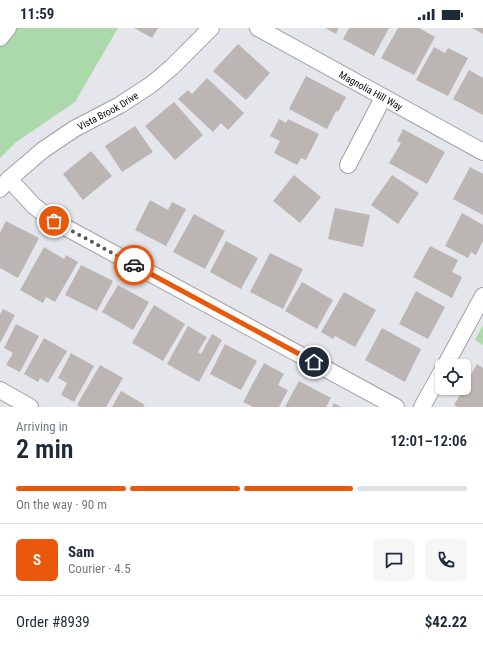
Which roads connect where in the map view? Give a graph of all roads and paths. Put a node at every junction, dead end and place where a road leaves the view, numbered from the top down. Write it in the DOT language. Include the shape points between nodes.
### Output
graph roads {
  1 [pos="8,28"];
  2 [pos="211,28"];
  3 [pos="258,28"];
  4 [pos="0,38"];
  5 [pos="383,98"];
  6 [pos="483,152"];
  7 [pos="348,165"];
  8 [pos="5,184"];
  9 [pos="483,296"];
  10 [pos="449,359"];
  11 [pos="435,384"];
  12 [pos="0,390"];
  13 [pos="30,407"];
  14 [pos="396,407"];
  15 [pos="422,407"];
  1 -- 4 [label="street"];
  2 -- 8 [label="street, Vista Brook Drive" via="152,84 43,150"];
  3 -- 5 [label="street, Magnolia Hill Way"];
  5 -- 6 [label="street, Magnolia Hill Way"];
  5 -- 7 [label="street"];
  8 -- 14 [label="street" via="54,221"];
  9 -- 10 [label="street"];
  11 -- 15 [label="street"];
  12 -- 13 [label="street"];
}
